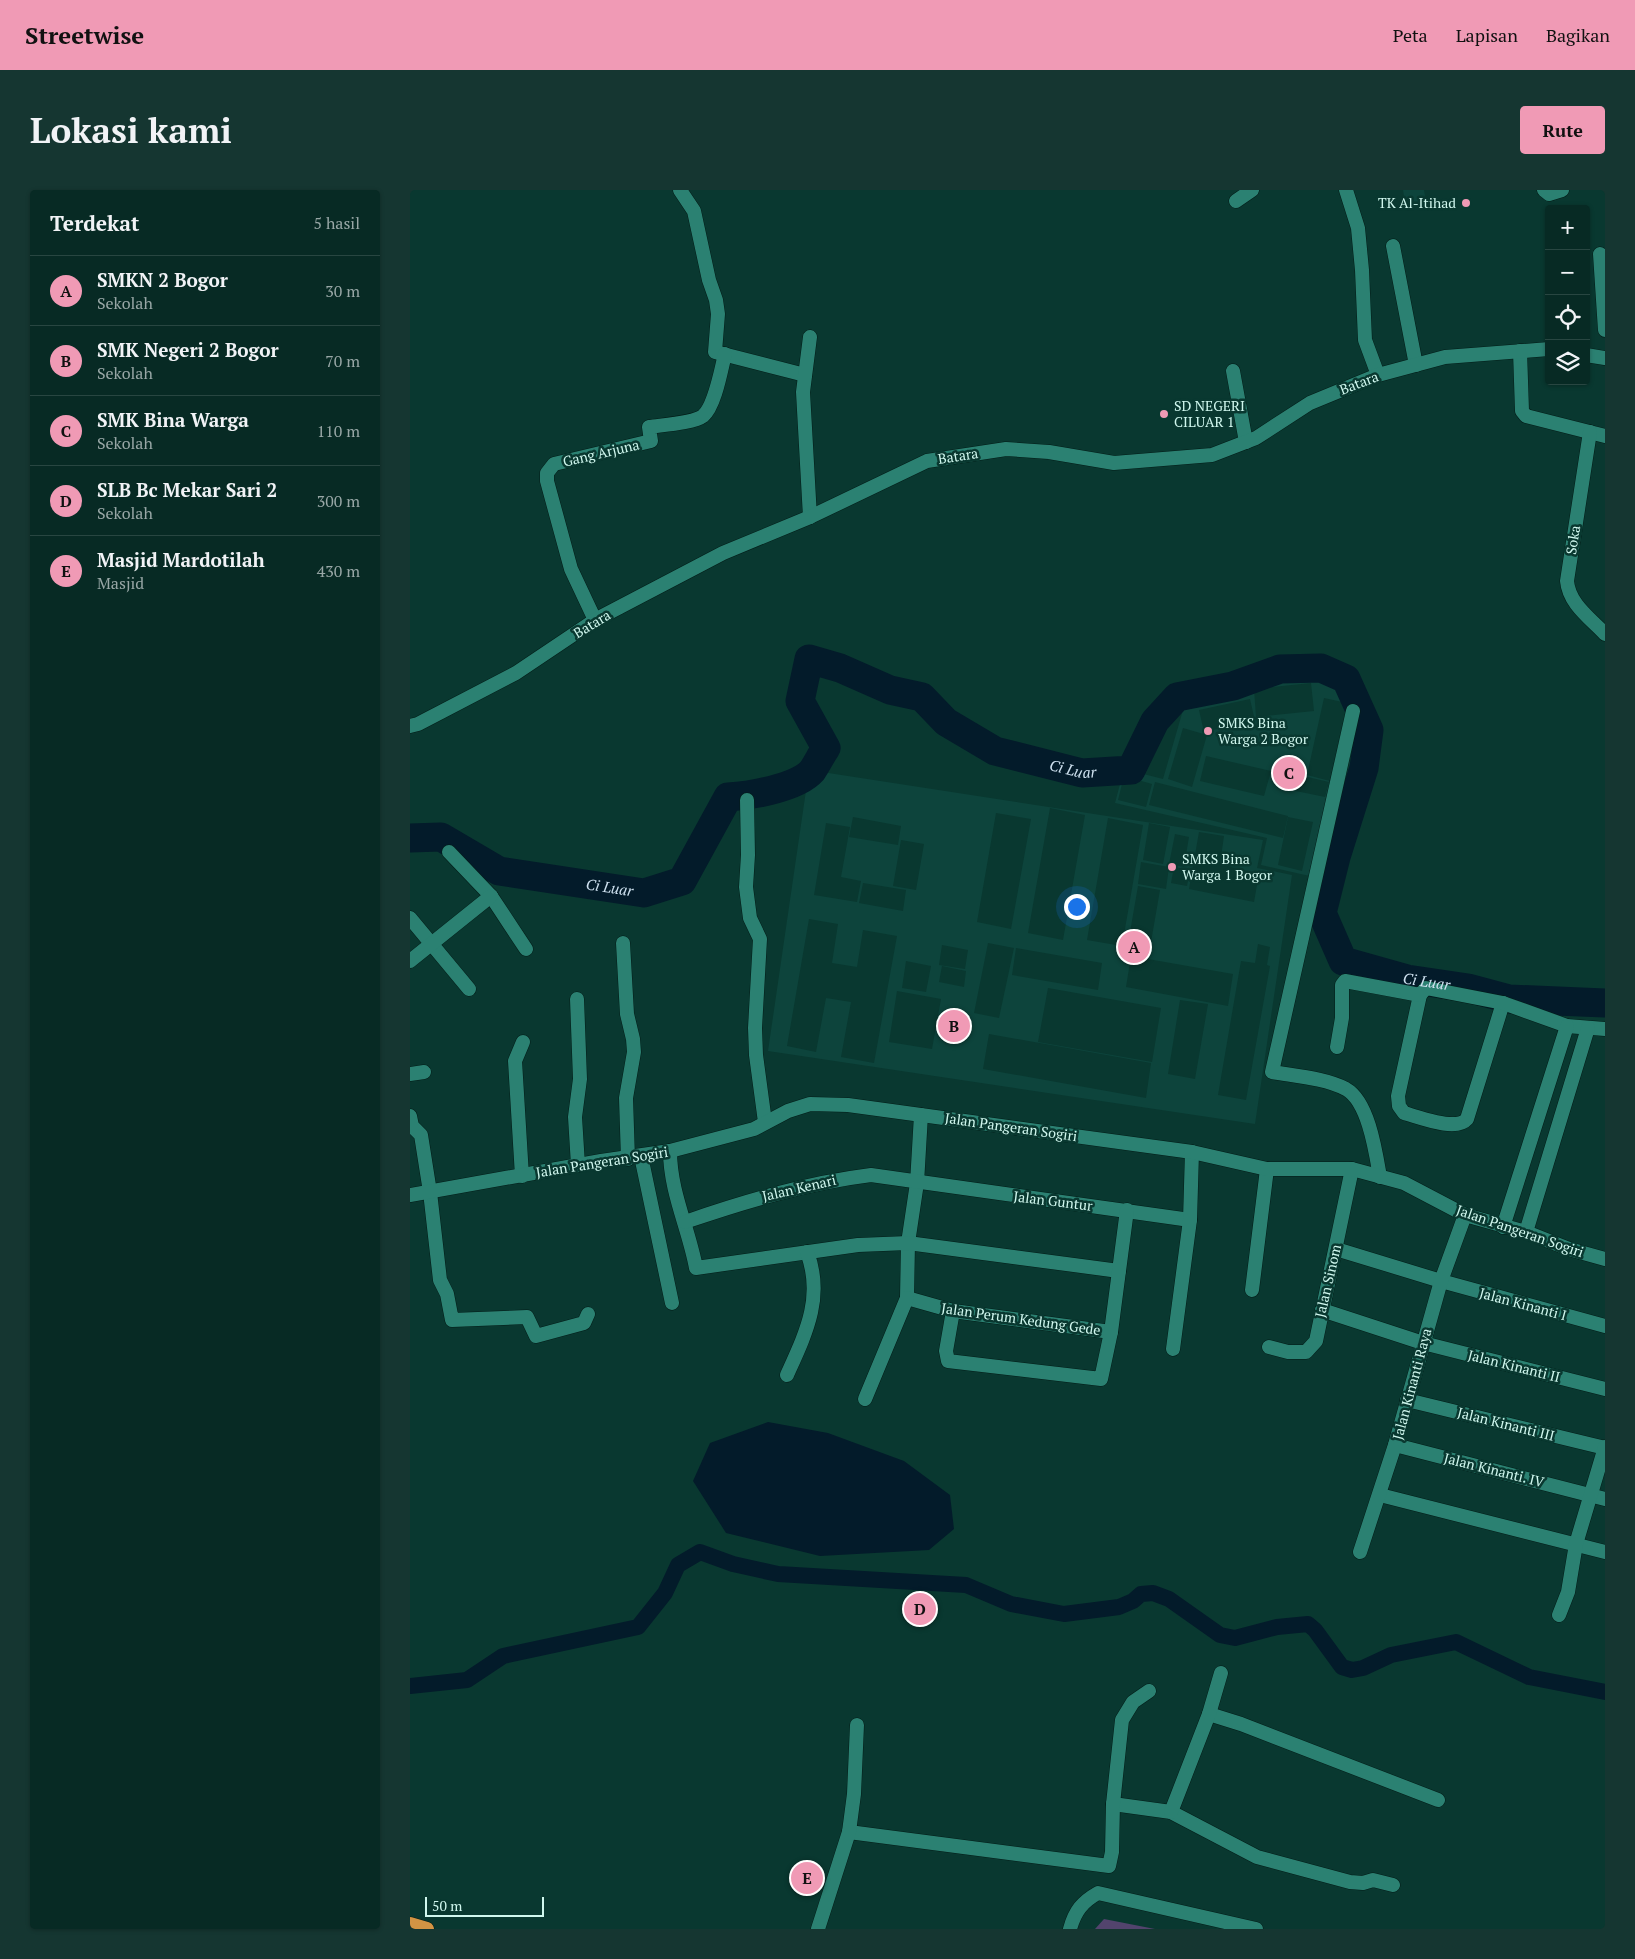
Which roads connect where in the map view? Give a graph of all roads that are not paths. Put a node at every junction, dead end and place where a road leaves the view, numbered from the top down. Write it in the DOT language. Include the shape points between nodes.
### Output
graph roads {
  1 [pos="680,190"];
  2 [pos="1252,190"];
  3 [pos="1346,190"];
  4 [pos="1544,190"];
  5 [pos="1562,190"];
  6 [pos="1236,201"];
  7 [pos="1393,246"];
  8 [pos="1600,254"];
  9 [pos="1605,330"];
  10 [pos="810,337"];
  11 [pos="1545,350"];
  12 [pos="1520,351"];
  13 [pos="720,353"];
  14 [pos="1590,356"];
  15 [pos="1605,358"];
  16 [pos="1416,365"];
  17 [pos="1233,371"];
  18 [pos="805,375"];
  19 [pos="1378,375"];
  20 [pos="1590,432"];
  21 [pos="1605,436"];
  22 [pos="1246,442"];
  23 [pos="810,517"];
  24 [pos="595,620"];
  25 [pos="1605,634"];
  26 [pos="1353,711"];
  27 [pos="410,726"];
  28 [pos="747,800"];
  29 [pos="449,852"];
  30 [pos="490,896"];
  31 [pos="410,918"];
  32 [pos="623,943"];
  33 [pos="434,945"];
  34 [pos="526,949"];
  35 [pos="410,961"];
  36 [pos="468,989"];
  37 [pos="1420,995"];
  38 [pos="577,999"];
  39 [pos="1503,1003"];
  40 [pos="1567,1026"];
  41 [pos="1588,1028"];
  42 [pos="1605,1029"];
  43 [pos="523,1042"];
  44 [pos="1338,1047"];
  45 [pos="424,1072"];
  46 [pos="410,1074"];
  47 [pos="921,1115"];
  48 [pos="410,1116"];
  49 [pos="766,1122"];
  50 [pos="670,1152"];
  51 [pos="1192,1152"];
  52 [pos="634,1158"];
  53 [pos="578,1165"];
  54 [pos="1267,1169"];
  55 [pos="1352,1169"];
  56 [pos="522,1176"];
  57 [pos="1380,1177"];
  58 [pos="917,1183"];
  59 [pos="430,1192"];
  60 [pos="410,1195"];
  61 [pos="1127,1210"];
  62 [pos="1465,1215"];
  63 [pos="1190,1220"];
  64 [pos="685,1222"];
  65 [pos="1503,1227"];
  66 [pos="1526,1232"];
  67 [pos="908,1243"];
  68 [pos="1336,1249"];
  69 [pos="807,1252"];
  70 [pos="1605,1259"];
  71 [pos="1119,1271"];
  72 [pos="1440,1281"];
  73 [pos="1252,1290"];
  74 [pos="907,1298"];
  75 [pos="672,1303"];
  76 [pos="1322,1310"];
  77 [pos="953,1311"];
  78 [pos="588,1314"];
  79 [pos="1605,1326"];
  80 [pos="1111,1332"];
  81 [pos="1422,1342"];
  82 [pos="1269,1347"];
  83 [pos="1173,1349"];
  84 [pos="787,1375"];
  85 [pos="1605,1388"];
  86 [pos="865,1399"];
  87 [pos="1408,1400"];
  88 [pos="1395,1445"];
  89 [pos="1605,1448"];
  90 [pos="1380,1495"];
  91 [pos="1599,1497"];
  92 [pos="1576,1544"];
  93 [pos="1360,1552"];
  94 [pos="1605,1552"];
  95 [pos="1559,1615"];
  96 [pos="1221,1673"];
  97 [pos="1149,1691"];
  98 [pos="1209,1714"];
  99 [pos="857,1725"];
  100 [pos="1438,1800"];
  101 [pos="1114,1804"];
  102 [pos="1171,1812"];
  103 [pos="849,1832"];
  104 [pos="1393,1886"];
  105 [pos="410,1924"];
  106 [pos="427,1929"];
  107 [pos="818,1929"];
  108 [pos="1070,1929"];
  109 [pos="1256,1929"];
  1 -- 13 [label="street" via="694,211 716,300"];
  2 -- 6 [label="street"];
  3 -- 19 [label="street" via="1358,228 1365,340"];
  4 -- 5 [label="street" via="1549,194"];
  7 -- 16 [label="street"];
  8 -- 9 [label="street"];
  10 -- 18 [label="street"];
  11 -- 12 [label="street, Batara"];
  12 -- 16 [label="street, Batara" via="1445,357"];
  12 -- 20 [label="street" via="1522,410 1526,416"];
  13 -- 18 [label="street"];
  13 -- 24 [label="street, Gang Arjuna" via="710,405 703,416 650,427 651,441 554,464 547,473 571,570"];
  14 -- 15 [label="street"];
  16 -- 19 [label="street, Batara"];
  17 -- 22 [label="street"];
  18 -- 23 [label="street" via="803,392"];
  19 -- 22 [label="street, Batara" via="1310,403"];
  20 -- 21 [label="street"];
  20 -- 25 [label="street, Soka" via="1567,580 1574,603"];
  22 -- 23 [label="street, Batara" via="1212,454 1114,463 1049,452 1006,449 927,461"];
  23 -- 24 [label="street, Batara" via="723,553"];
  24 -- 27 [label="street, Batara" via="516,673"];
  26 -- 57 [label="street" via="1272,1072 1348,1090 1359,1102 1372,1135"];
  28 -- 49 [label="street" via="746,887 750,918 760,939 755,1037"];
  29 -- 30 [label="street"];
  30 -- 33 [label="street"];
  30 -- 34 [label="street"];
  31 -- 33 [label="street"];
  32 -- 52 [label="street" via="627,1014 634,1052 626,1098"];
  33 -- 35 [label="street"];
  33 -- 36 [label="street"];
  37 -- 39 [label="street" via="1426,988"];
  37 -- 39 [label="street" via="1398,1096 1399,1106 1404,1113 1452,1125 1467,1119"];
  37 -- 44 [label="street" via="1345,981 1342,983"];
  38 -- 53 [label="street" via="580,1079 575,1117"];
  39 -- 40 [label="street"];
  40 -- 41 [label="street"];
  40 -- 65 [label="street"];
  41 -- 42 [label="street"];
  41 -- 66 [label="street"];
  43 -- 56 [label="street" via="516,1061"];
  45 -- 46 [label="street"];
  47 -- 49 [label="street, Jalan Pangeran Sogiri" via="810,1104"];
  47 -- 51 [label="street, Jalan Pangeran Sogiri"];
  47 -- 58 [label="street"];
  48 -- 59 [label="street" via="412,1126 421,1135"];
  49 -- 50 [label="street, Jalan Pangeran Sogiri" via="754,1129"];
  50 -- 52 [label="street, Jalan Pangeran Sogiri"];
  50 -- 64 [label="street" via="670,1172"];
  51 -- 54 [label="street, Jalan Pangeran Sogiri"];
  51 -- 63 [label="street"];
  52 -- 53 [label="street, Jalan Pangeran Sogiri"];
  52 -- 75 [label="street"];
  53 -- 56 [label="street, Jalan Pangeran Sogiri"];
  54 -- 55 [label="street, Jalan Pangeran Sogiri"];
  54 -- 73 [label="street"];
  55 -- 57 [label="street, Jalan Pangeran Sogiri"];
  55 -- 68 [label="street, Jalan Sinom"];
  56 -- 59 [label="street, Jalan Pangeran Sogiri"];
  57 -- 62 [label="street, Jalan Pangeran Sogiri" via="1404,1183"];
  58 -- 61 [label="street, Jalan Guntur"];
  58 -- 64 [label="street, Jalan Kenari" via="871,1175 839,1179 744,1201"];
  58 -- 67 [label="street"];
  59 -- 60 [label="street, Jalan Pangeran Sogiri"];
  59 -- 78 [label="street" via="440,1280 448,1294 452,1320 527,1316 536,1336 584,1323"];
  61 -- 63 [label="street, Jalan Guntur"];
  61 -- 71 [label="street"];
  62 -- 65 [label="street, Jalan Pangeran Sogiri"];
  62 -- 72 [label="street, Jalan Kinanti Raya"];
  63 -- 83 [label="street"];
  64 -- 69 [label="street" via="696,1268"];
  65 -- 66 [label="street, Jalan Pangeran Sogiri"];
  66 -- 70 [label="street, Jalan Pangeran Sogiri"];
  67 -- 69 [label="street"];
  67 -- 71 [label="street"];
  67 -- 74 [label="street"];
  68 -- 72 [label="street, Jalan Kinanti I"];
  68 -- 76 [label="street, Jalan Sinom"];
  69 -- 84 [label="street" via="816,1291 804,1338"];
  71 -- 80 [label="street"];
  72 -- 79 [label="street, Jalan Kinanti I"];
  72 -- 81 [label="street, Jalan Kinanti Raya"];
  74 -- 77 [label="street, Jalan Perum Kedung Gede"];
  74 -- 86 [label="street"];
  76 -- 81 [label="street, Jalan Kinanti II"];
  76 -- 82 [label="street, Jalan Sinom" via="1316,1341 1306,1352"];
  77 -- 80 [label="street, Jalan Perum Kedung Gede"];
  77 -- 80 [label="street" via="946,1356 953,1362 1101,1379"];
  81 -- 85 [label="street, Jalan Kinanti II"];
  81 -- 87 [label="street, Jalan Kinanti Raya"];
  87 -- 88 [label="street, Jalan Kinanti Raya"];
  87 -- 89 [label="street, Jalan Kinanti III"];
  88 -- 90 [label="street, Jalan Kinanti Raya"];
  88 -- 91 [label="street, Jalan Kinanti. IV"];
  89 -- 91 [label="street"];
  90 -- 92 [label="street"];
  90 -- 93 [label="street, Jalan Kinanti Raya"];
  91 -- 92 [label="street"];
  92 -- 94 [label="street"];
  92 -- 95 [label="street" via="1568,1592"];
  96 -- 98 [label="street"];
  97 -- 101 [label="street" via="1133,1702 1122,1720"];
  98 -- 100 [label="street"];
  98 -- 102 [label="street"];
  99 -- 103 [label="street"];
  101 -- 102 [label="street"];
  101 -- 103 [label="street" via="1109,1866"];
  102 -- 104 [label="street" via="1257,1857 1354,1882 1373,1880"];
  103 -- 107 [label="street"];
  105 -- 106 [label="highway"];
  108 -- 109 [label="street" via="1074,1913 1098,1893"];
}
